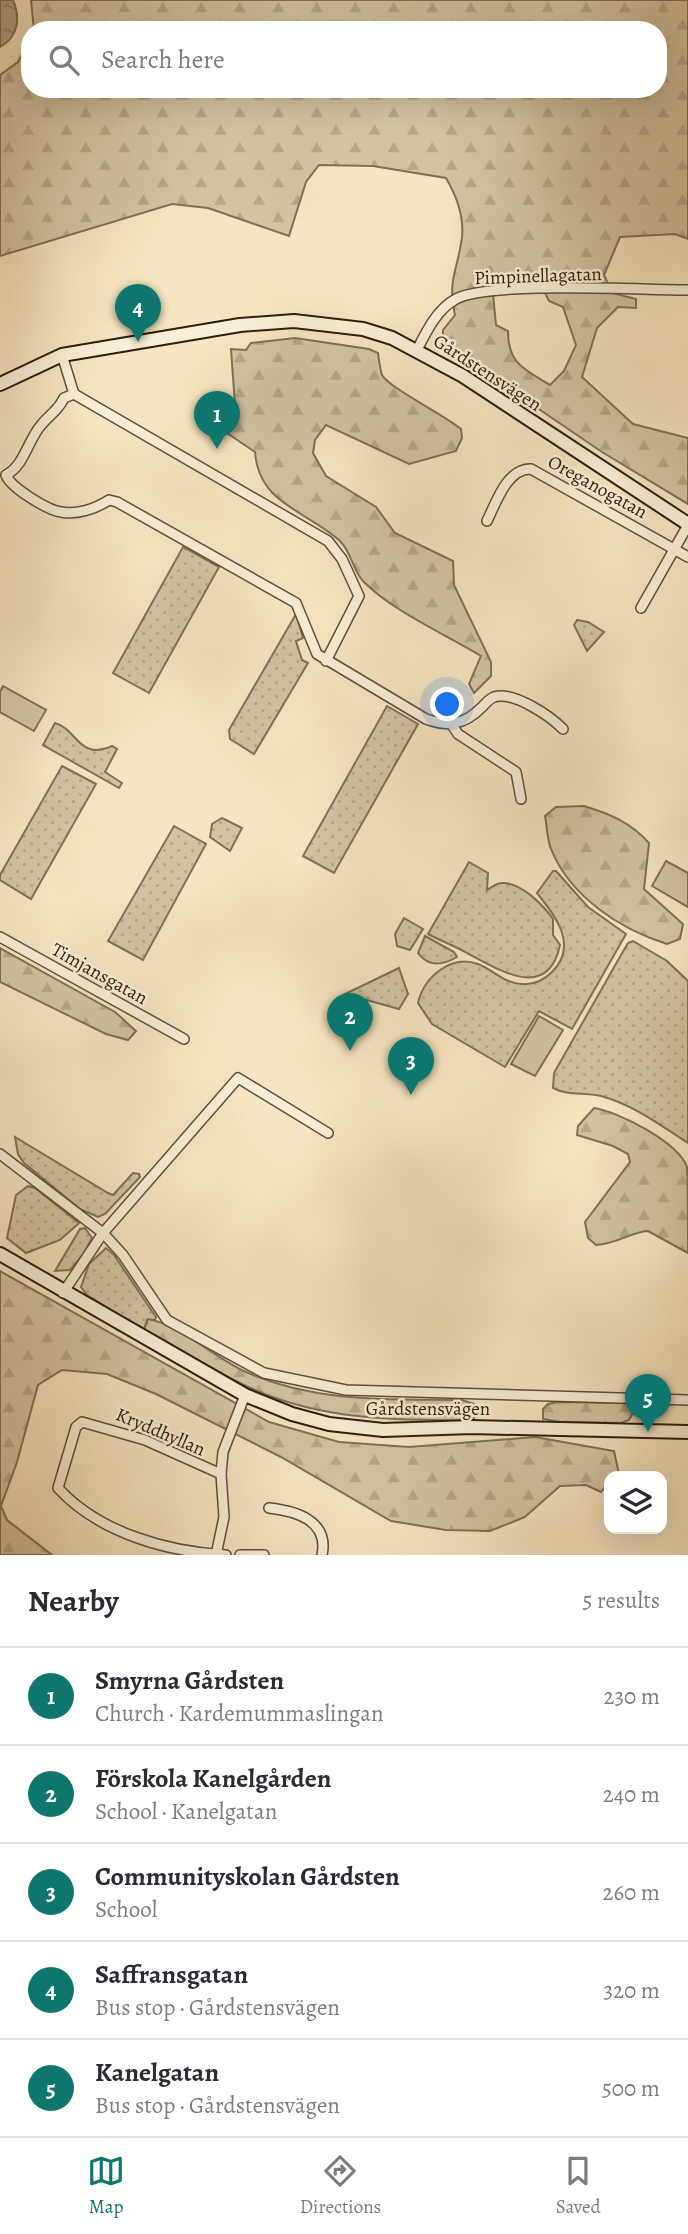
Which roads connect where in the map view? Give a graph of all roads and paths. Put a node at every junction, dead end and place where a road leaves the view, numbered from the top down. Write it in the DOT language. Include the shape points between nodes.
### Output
graph roads {
  1 [pos="688,290"];
  2 [pos="417,350"];
  3 [pos="62,355"];
  4 [pos="0,384"];
  5 [pos="74,394"];
  6 [pos="487,521"];
  7 [pos="688,525"];
  8 [pos="674,549"];
  9 [pos="688,557"];
  10 [pos="640,608"];
  11 [pos="326,661"];
  12 [pos="452,725"];
  13 [pos="563,729"];
  14 [pos="521,799"];
  15 [pos="0,937"];
  16 [pos="184,1039"];
  17 [pos="328,1133"];
  18 [pos="0,1154"];
  19 [pos="103,1233"];
  20 [pos="0,1254"];
  21 [pos="63,1293"];
  22 [pos="245,1395"];
  23 [pos="688,1400"];
  24 [pos="688,1432"];
  25 [pos="221,1474"];
  26 [pos="268,1508"];
  27 [pos="216,1555"];
  28 [pos="226,1555"];
  29 [pos="240,1555"];
  30 [pos="264,1555"];
  31 [pos="322,1555"];
  1 -- 2 [label="street, Pimpinellagatan" via="470,294 439,314"];
  2 -- 3 [label="street, Gårdstensvägen" via="363,330 294,321 240,325"];
  2 -- 7 [label="street, Gårdstensvägen"];
  3 -- 4 [label="street, Gårdstensvägen"];
  3 -- 5 [label="street"];
  5 -- 11 [label="street" via="328,541 359,596"];
  5 -- 11 [label="street" via="64,398 55,415 42,423 6,475 11,485 61,512 90,511 109,500 117,502 296,603 317,654"];
  6 -- 8 [label="street, Oreganogatan" via="511,478 523,468 531,468"];
  7 -- 8 [label="street"];
  8 -- 9 [label="street, Oreganogatan"];
  8 -- 10 [label="street"];
  11 -- 12 [label="street" via="426,719"];
  12 -- 13 [label="street" via="501,696 540,710"];
  12 -- 14 [label="street" via="464,739 516,772"];
  15 -- 16 [label="street, Timjansgatan"];
  17 -- 19 [label="street" via="238,1078"];
  18 -- 19 [label="street"];
  19 -- 21 [label="street"];
  19 -- 23 [label="street" via="167,1320 264,1373 346,1390"];
  20 -- 21 [label="street, Gårdstensvägen"];
  21 -- 22 [label="street, Gårdstensvägen"];
  22 -- 24 [label="street, Gårdstensvägen" via="319,1421 373,1430 472,1427"];
  22 -- 25 [label="street, Kryddhyllan" via="226,1444"];
  25 -- 27 [label="street, Kryddhyllan" via="225,1517"];
  25 -- 27 [label="street, Kryddhyllan" via="134,1436 82,1422 76,1427 58,1488 121,1531 183,1551"];
  26 -- 31 [label="street" via="314,1523 324,1538"];
  27 -- 28 [label="street, Kryddhyllan"];
  29 -- 30 [label="street"];
}
